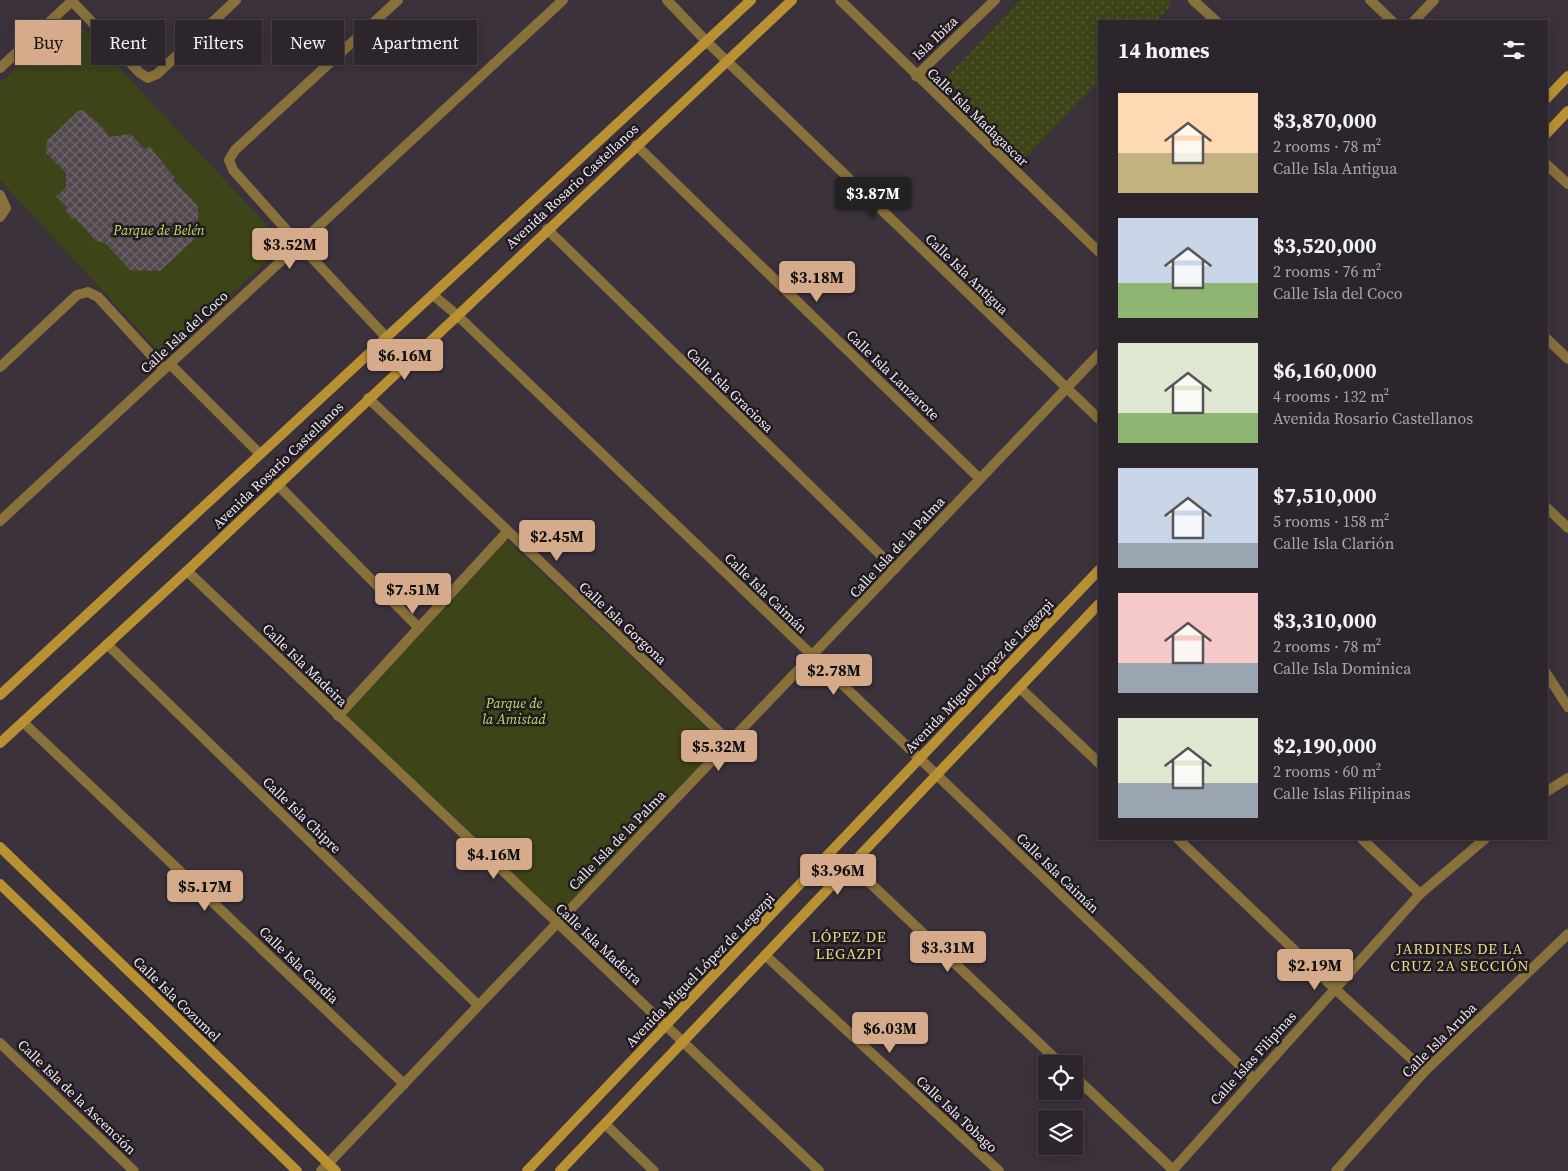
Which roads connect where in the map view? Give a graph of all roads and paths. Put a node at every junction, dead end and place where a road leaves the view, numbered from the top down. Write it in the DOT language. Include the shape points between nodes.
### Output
graph roads {
  1 [pos="73,0"];
  2 [pos="236,0"];
  3 [pos="398,0"];
  4 [pos="563,0"];
  5 [pos="667,0"];
  6 [pos="751,0"];
  7 [pos="792,0"];
  8 [pos="840,0"];
  9 [pos="995,0"];
  10 [pos="1193,0"];
  11 [pos="1370,0"];
  12 [pos="1434,0"];
  13 [pos="1215,20"];
  14 [pos="1391,20"];
  15 [pos="1415,20"];
  16 [pos="706,41"];
  17 [pos="726,60"];
  18 [pos="0,68"];
  19 [pos="916,76"];
  20 [pos="1568,76"];
  21 [pos="1548,97"];
  22 [pos="1568,111"];
  23 [pos="1548,132"];
  24 [pos="636,145"];
  25 [pos="1548,166"];
  26 [pos="1568,184"];
  27 [pos="0,195"];
  28 [pos="0,217"];
  29 [pos="547,229"];
  30 [pos="299,244"];
  31 [pos="1098,251"];
  32 [pos="432,294"];
  33 [pos="456,315"];
  34 [pos="386,337"];
  35 [pos="1548,340"];
  36 [pos="1098,355"];
  37 [pos="1568,360"];
  38 [pos="167,366"];
  39 [pos="0,367"];
  40 [pos="1066,388"];
  41 [pos="368,398"];
  42 [pos="1098,418"];
  43 [pos="260,454"];
  44 [pos="980,479"];
  45 [pos="277,484"];
  46 [pos="1548,509"];
  47 [pos="0,521"];
  48 [pos="1568,528"];
  49 [pos="507,532"];
  50 [pos="895,569"];
  51 [pos="187,570"];
  52 [pos="1098,571"];
  53 [pos="1098,605"];
  54 [pos="419,628"];
  55 [pos="107,644"];
  56 [pos="812,657"];
  57 [pos="1548,676"];
  58 [pos="1020,688"];
  59 [pos="0,695"];
  60 [pos="1568,707"];
  61 [pos="338,716"];
  62 [pos="23,722"];
  63 [pos="730,742"];
  64 [pos="0,743"];
  65 [pos="919,759"];
  66 [pos="1098,762"];
  67 [pos="936,776"];
  68 [pos="1568,778"];
  69 [pos="1548,791"];
  70 [pos="1179,840"];
  71 [pos="1363,840"];
  72 [pos="1484,840"];
  73 [pos="0,847"];
  74 [pos="851,865"];
  75 [pos="0,884"];
  76 [pos="1420,894"];
  77 [pos="557,923"];
  78 [pos="1568,934"];
  79 [pos="765,955"];
  80 [pos="1334,988"];
  81 [pos="478,1004"];
  82 [pos="666,1025"];
  83 [pos="683,1042"];
  84 [pos="0,1043"];
  85 [pos="1052,1055"];
  86 [pos="1425,1071"];
  87 [pos="1253,1078"];
  88 [pos="404,1084"];
  89 [pos="1083,1085"];
  90 [pos="605,1124"];
  91 [pos="328,1168"];
  92 [pos="1173,1170"];
  93 [pos="134,1171"];
  94 [pos="297,1171"];
  95 [pos="528,1171"];
  96 [pos="560,1171"];
  97 [pos="654,1171"];
  98 [pos="819,1171"];
  99 [pos="999,1171"];
  100 [pos="1336,1171"];
  1 -- 2 [label="street" via="148,78 157,74"];
  1 -- 18 [label="street"];
  3 -- 30 [label="street" via="235,150 229,160 233,170"];
  4 -- 30 [label="street, Calle Isla del Coco"];
  5 -- 16 [label="street, Calle Isla Antigua"];
  6 -- 16 [label="street, Avenida Rosario Castellanos"];
  7 -- 17 [label="street, Avenida Rosario Castellanos"];
  8 -- 19 [label="street, Calle Isla Madagascar"];
  9 -- 19 [label="street, Isla Ibiza"];
  10 -- 13 [label="street"];
  11 -- 14 [label="street"];
  12 -- 15 [label="street"];
  16 -- 17 [label="street, Calle Isla Antigua"];
  16 -- 32 [label="street, Avenida Rosario Castellanos"];
  17 -- 24 [label="street, Avenida Rosario Castellanos"];
  17 -- 40 [label="street, Calle Isla Antigua"];
  19 -- 31 [label="street, Calle Isla Madagascar"];
  20 -- 21 [label="street"];
  22 -- 23 [label="street"];
  24 -- 29 [label="street, Avenida Rosario Castellanos"];
  24 -- 44 [label="street, Calle Isla Lanzarote"];
  25 -- 26 [label="street"];
  27 -- 28 [label="street" via="6,208"];
  29 -- 33 [label="street, Avenida Rosario Castellanos"];
  29 -- 50 [label="street, Calle Isla Graciosa"];
  30 -- 34 [label="street"];
  30 -- 38 [label="street, Calle Isla del Coco"];
  32 -- 33 [label="street, Calle Isla Caimán"];
  32 -- 34 [label="street, Avenida Rosario Castellanos"];
  33 -- 41 [label="street, Avenida Rosario Castellanos"];
  33 -- 56 [label="street, Calle Isla Caimán"];
  34 -- 43 [label="street, Avenida Rosario Castellanos"];
  35 -- 37 [label="street"];
  36 -- 40 [label="street, Calle Isla de la Palma"];
  38 -- 39 [label="street" via="98,297 88,292 77,295"];
  38 -- 43 [label="street"];
  38 -- 47 [label="street, Calle Isla del Coco"];
  40 -- 42 [label="street, Calle Isla Antigua"];
  40 -- 44 [label="street, Calle Isla de la Palma"];
  41 -- 45 [label="street, Avenida Rosario Castellanos"];
  41 -- 49 [label="street, Calle Isla Gorgona"];
  43 -- 59 [label="street, Avenida Rosario Castellanos"];
  44 -- 50 [label="street, Calle Isla de la Palma"];
  45 -- 51 [label="street, Avenida Rosario Castellanos"];
  45 -- 54 [label="street"];
  46 -- 48 [label="street"];
  49 -- 54 [label="street"];
  49 -- 63 [label="street, Calle Isla Gorgona"];
  50 -- 56 [label="street, Calle Isla de la Palma"];
  51 -- 55 [label="street, Avenida Rosario Castellanos"];
  51 -- 61 [label="street, Calle Isla Madeira"];
  52 -- 65 [label="street, Avenida Miguel López de Legazpi"];
  53 -- 58 [label="street"];
  54 -- 61 [label="street"];
  55 -- 62 [label="street, Avenida Rosario Castellanos"];
  55 -- 81 [label="street, Calle Isla Chipre"];
  56 -- 63 [label="street, Calle Isla de la Palma"];
  56 -- 65 [label="street, Calle Isla Caimán"];
  57 -- 60 [label="street"];
  58 -- 66 [label="street"];
  58 -- 67 [label="street"];
  61 -- 77 [label="street, Calle Isla Madeira"];
  62 -- 64 [label="street, Avenida Rosario Castellanos"];
  62 -- 88 [label="street, Calle Isla Candia"];
  63 -- 77 [label="street, Calle Isla de la Palma"];
  65 -- 67 [label="street, Calle Isla Caimán"];
  65 -- 82 [label="street, Avenida Miguel López de Legazpi"];
  67 -- 74 [label="street"];
  67 -- 87 [label="street, Calle Isla Caimán"];
  68 -- 69 [label="street"];
  70 -- 80 [label="street"];
  71 -- 76 [label="street"];
  72 -- 76 [label="street, Calle Islas Filipinas"];
  73 -- 91 [label="street, Calle Isla Cozumel"];
  74 -- 79 [label="street"];
  74 -- 85 [label="street"];
  75 -- 94 [label="street"];
  76 -- 80 [label="street, Calle Islas Filipinas"];
  77 -- 81 [label="street, Calle Isla de la Palma"];
  77 -- 82 [label="street, Calle Isla Madeira"];
  78 -- 86 [label="street, Calle Isla Aruba"];
  79 -- 83 [label="street"];
  79 -- 99 [label="street, Calle Isla Tobago"];
  80 -- 86 [label="street"];
  80 -- 87 [label="street, Calle Islas Filipinas"];
  81 -- 88 [label="street, Calle Isla de la Palma"];
  82 -- 83 [label="street, Calle Isla Madeira"];
  82 -- 95 [label="street, Avenida Miguel López de Legazpi"];
  83 -- 90 [label="street"];
  83 -- 98 [label="street, Calle Isla Madeira"];
  84 -- 93 [label="street, Calle Isla de la Ascención"];
  86 -- 100 [label="street, Calle Isla Aruba"];
  87 -- 92 [label="street, Calle Islas Filipinas"];
  88 -- 91 [label="street, Calle Isla de la Palma"];
  89 -- 92 [label="street"];
  90 -- 96 [label="street"];
  90 -- 97 [label="street"];
}
